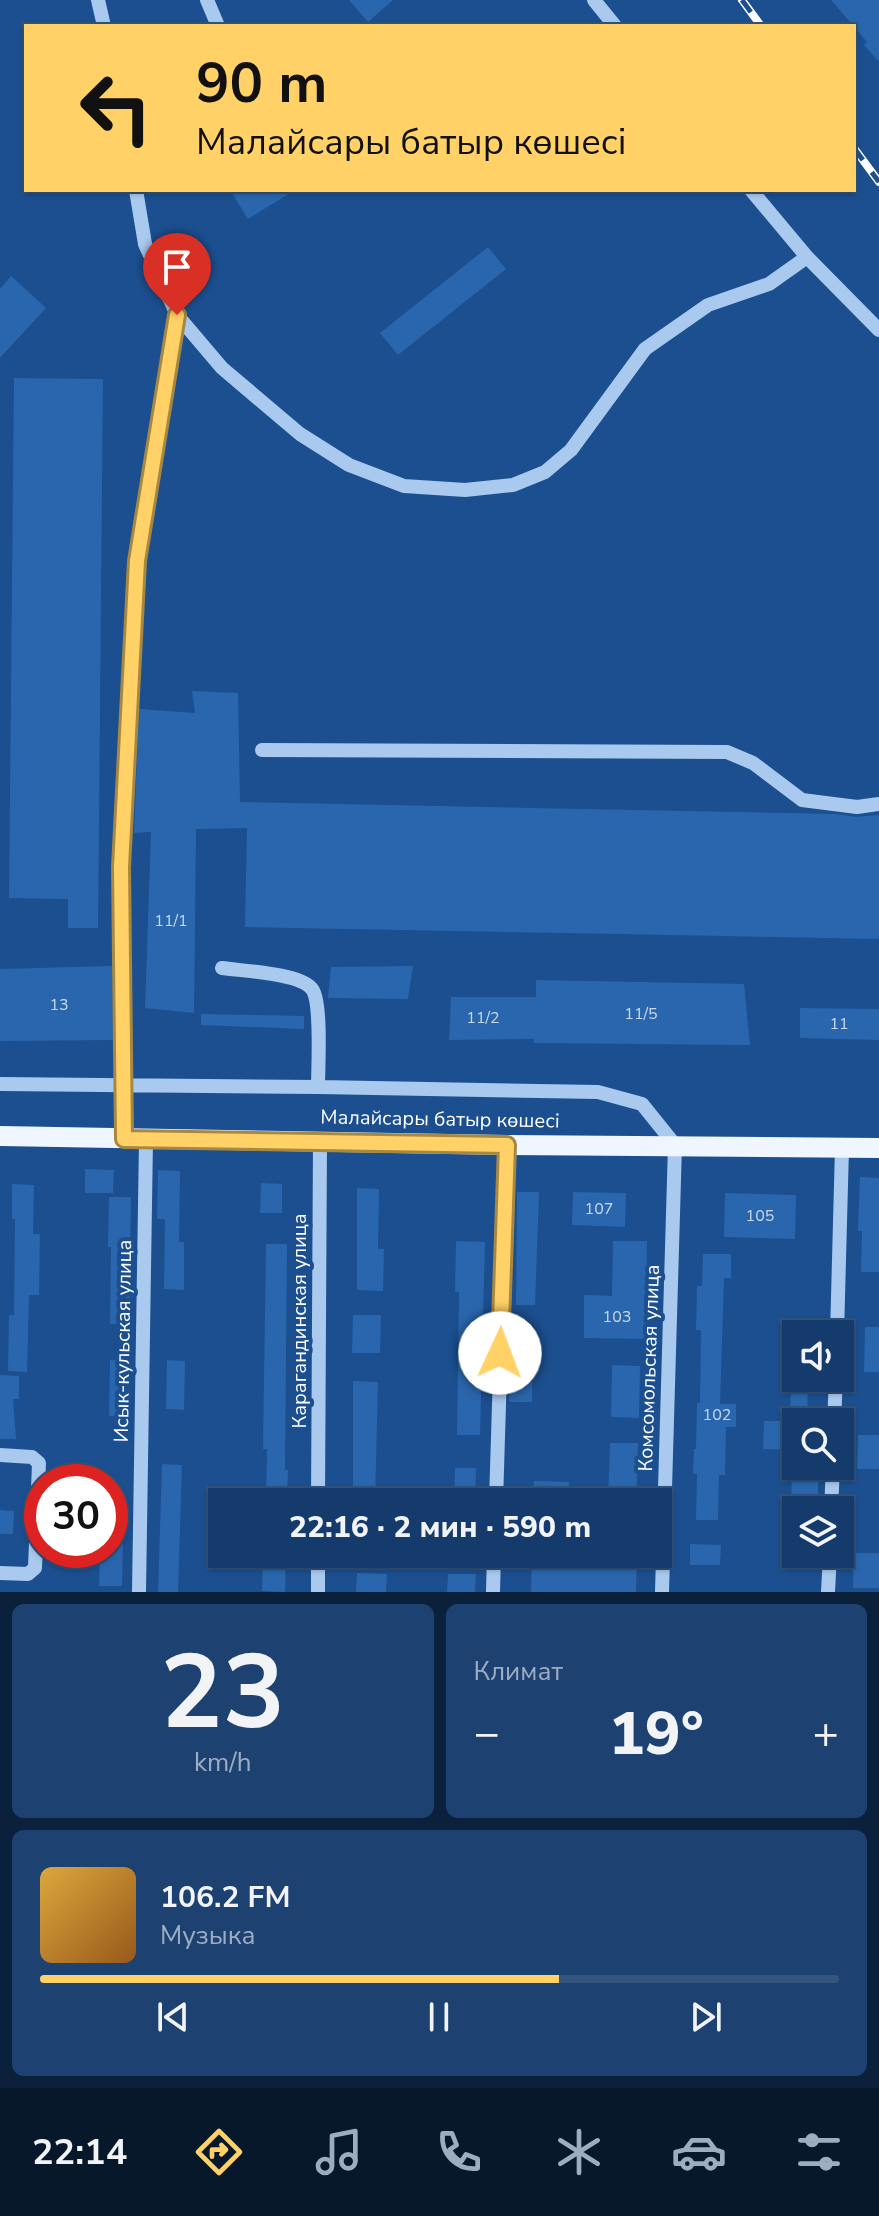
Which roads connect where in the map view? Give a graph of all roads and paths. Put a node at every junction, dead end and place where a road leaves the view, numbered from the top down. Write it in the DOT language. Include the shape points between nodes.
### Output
graph roads {
  1 [pos="98,0"];
  2 [pos="207,0"];
  3 [pos="594,0"];
  4 [pos="104,24"];
  5 [pos="217,24"];
  6 [pos="613,24"];
  7 [pos="136,192"];
  8 [pos="753,192"];
  9 [pos="807,257"];
  10 [pos="177,315"];
  11 [pos="879,330"];
  12 [pos="262,750"];
  13 [pos="879,804"];
  14 [pos="222,968"];
  15 [pos="0,1084"];
  16 [pos="124,1085"];
  17 [pos="318,1087"];
  18 [pos="0,1136"];
  19 [pos="124,1139"];
  20 [pos="146,1140"];
  21 [pos="320,1141"];
  22 [pos="507,1145"];
  23 [pos="675,1145"];
  24 [pos="842,1148"];
  25 [pos="879,1148"];
  26 [pos="837,1320"];
  27 [pos="0,1455"];
  28 [pos="318,1488"];
  29 [pos="496,1488"];
  30 [pos="318,1568"];
  31 [pos="494,1568"];
  32 [pos="829,1568"];
  33 [pos="0,1573"];
  34 [pos="139,1592"];
  35 [pos="318,1592"];
  36 [pos="493,1592"];
  37 [pos="662,1592"];
  38 [pos="828,1592"];
  1 -- 4 [label="street"];
  2 -- 5 [label="street"];
  3 -- 6 [label="street"];
  7 -- 10 [label="street" via="145,244"];
  8 -- 9 [label="street"];
  9 -- 10 [label="street" via="769,284 708,305 645,349 599,416 545,472 513,485 465,490 404,486 349,465 300,434 222,368"];
  9 -- 11 [label="street"];
  10 -- 16 [label="street" via="137,561 121,867"];
  12 -- 13 [label="street" via="727,752 753,763 802,800 857,807"];
  14 -- 17 [label="street" via="295,979 311,987 317,1002"];
  15 -- 16 [label="street"];
  16 -- 17 [label="street"];
  16 -- 19 [label="street"];
  17 -- 23 [label="street" via="598,1092 642,1104"];
  18 -- 19 [label="main road, Малайсары батыр көшесі"];
  19 -- 20 [label="main road, Малайсары батыр көшесі"];
  20 -- 21 [label="main road, Малайсары батыр көшесі"];
  20 -- 34 [label="street, Исык-кульская улица"];
  21 -- 22 [label="main road, Малайсары батыр көшесі"];
  21 -- 28 [label="street, Карагандинская улица"];
  22 -- 23 [label="main road, Малайсары батыр көшесі"];
  22 -- 29 [label="street"];
  23 -- 24 [label="main road, Малайсары батыр көшесі"];
  23 -- 37 [label="street, Комсомольская улица"];
  24 -- 25 [label="main road, Малайсары батыр көшесі"];
  24 -- 26 [label="street"];
  27 -- 33 [label="street" via="32,1457 39,1463 35,1568 28,1574"];
  30 -- 35 [label="street"];
  31 -- 36 [label="street"];
  32 -- 38 [label="street"];
}
